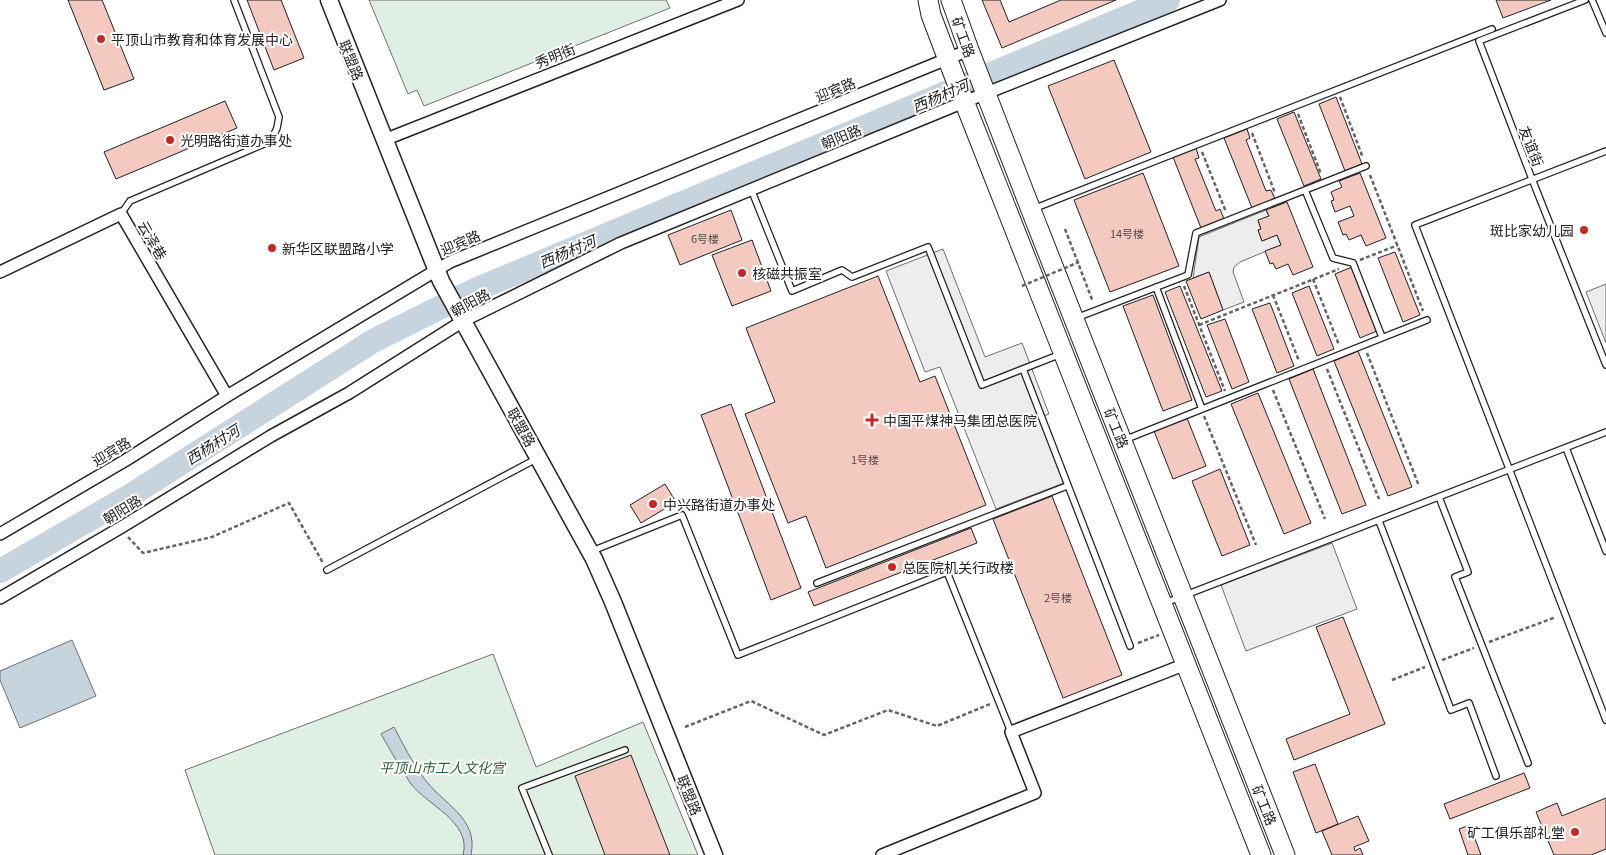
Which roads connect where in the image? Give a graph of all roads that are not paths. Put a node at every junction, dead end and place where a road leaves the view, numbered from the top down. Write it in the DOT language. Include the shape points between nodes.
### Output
graph roads {
  1 [pos="234,0"];
  2 [pos="329,0"];
  3 [pos="738,0"];
  4 [pos="928,0"];
  5 [pos="951,0"];
  6 [pos="1220,0"];
  7 [pos="1585,0"];
  8 [pos="1592,0"];
  9 [pos="1492,29"];
  10 [pos="1606,33"];
  11 [pos="972,58"];
  12 [pos="950,66"];
  13 [pos="986,94"];
  14 [pos="964,102"];
  15 [pos="384,140"];
  16 [pos="1606,151"];
  17 [pos="1366,166"];
  18 [pos="1532,179"];
  19 [pos="751,189"];
  20 [pos="1305,190"];
  21 [pos="1031,210"];
  22 [pos="121,214"];
  23 [pos="0,272"];
  24 [pos="438,275"];
  25 [pos="1156,287"];
  26 [pos="462,318"];
  27 [pos="1074,319"];
  28 [pos="1427,320"];
  29 [pos="1382,337"];
  30 [pos="1063,353"];
  31 [pos="1606,365"];
  32 [pos="1022,369"];
  33 [pos="227,396"];
  34 [pos="1202,409"];
  35 [pos="1606,432"];
  36 [pos="1122,441"];
  37 [pos="1566,448"];
  38 [pos="538,458"];
  39 [pos="1510,470"];
  40 [pos="1067,486"];
  41 [pos="1439,497"];
  42 [pos="1378,521"];
  43 [pos="0,534"];
  44 [pos="1606,551"];
  45 [pos="590,552"];
  46 [pos="327,570"];
  47 [pos="817,583"];
  48 [pos="1183,596"];
  49 [pos="0,598"];
  50 [pos="1162,605"];
  51 [pos="1130,646"];
  52 [pos="1186,664"];
  53 [pos="1606,720"];
  54 [pos="1011,732"];
  55 [pos="625,750"];
  56 [pos="1528,763"];
  57 [pos="1496,776"];
  58 [pos="549,855"];
  59 [pos="714,855"];
  60 [pos="882,855"];
  61 [pos="1260,855"];
  62 [pos="1285,855"];
  1 -- 22 [label="lane" via="279,117 271,141 130,201"];
  2 -- 15 [label="street, 联盟路"];
  3 -- 15 [label="street, 秀明街"];
  4 -- 12 [label="main road, 矿工路"];
  5 -- 11 [label="main road, 矿工路"];
  6 -- 13 [label="street, 朝阳路"];
  7 -- 18 [label="lane, 友谊街" via="1479,41"];
  8 -- 10 [label="lane"];
  9 -- 21 [label="lane"];
  11 -- 12 [label="street, 迎宾路"];
  11 -- 13 [label="main road, 矿工路"];
  12 -- 14 [label="main road, 矿工路"];
  12 -- 24 [label="street, 迎宾路" via="450,262"];
  13 -- 14 [label="street, 朝阳路"];
  13 -- 21 [label="main road, 矿工路"];
  14 -- 19 [label="street, 朝阳路"];
  14 -- 30 [label="main road, 矿工路"];
  15 -- 24 [label="street, 联盟路"];
  16 -- 18 [label="lane"];
  17 -- 20 [label="lane"];
  18 -- 31 [label="lane, 友谊街"];
  18 -- 39 [label="lane" via="1414,225"];
  19 -- 26 [label="street, 朝阳路" via="621,243"];
  19 -- 32 [label="lane" via="792,291 842,270 852,277 928,247 982,385"];
  20 -- 25 [label="lane" via="1196,233 1188,275"];
  20 -- 29 [label="lane" via="1333,258 1353,263"];
  21 -- 27 [label="main road, 矿工路"];
  22 -- 23 [label="street, 云泽巷"];
  22 -- 33 [label="street, 云泽巷"];
  24 -- 26 [label="street, 联盟路"];
  24 -- 33 [label="street, 迎宾路"];
  25 -- 27 [label="lane"];
  25 -- 34 [label="lane"];
  26 -- 38 [label="street, 联盟路"];
  26 -- 49 [label="street, 朝阳路" via="348,393"];
  27 -- 36 [label="main road, 矿工路"];
  28 -- 29 [label="lane"];
  29 -- 34 [label="lane"];
  30 -- 32 [label="lane"];
  30 -- 50 [label="main road, 矿工路"];
  32 -- 40 [label="lane"];
  33 -- 43 [label="street, 迎宾路"];
  34 -- 36 [label="lane"];
  35 -- 37 [label="lane"];
  36 -- 48 [label="main road, 矿工路"];
  37 -- 39 [label="lane"];
  37 -- 44 [label="lane"];
  38 -- 45 [label="street, 联盟路"];
  38 -- 46 [label="lane"];
  39 -- 41 [label="lane"];
  39 -- 53 [label="lane"];
  40 -- 47 [label="lane"];
  40 -- 51 [label="lane"];
  41 -- 42 [label="lane"];
  41 -- 56 [label="lane" via="1468,572 1455,577"];
  42 -- 48 [label="lane"];
  42 -- 57 [label="lane" via="1450,710 1469,703"];
  45 -- 54 [label="lane" via="682,515 738,655 947,572"];
  45 -- 59 [label="street, 联盟路"];
  48 -- 50 [label="lane"];
  48 -- 62 [label="main road, 矿工路"];
  50 -- 52 [label="main road, 矿工路"];
  52 -- 54 [label="street"];
  52 -- 61 [label="main road, 矿工路"];
  54 -- 60 [label="street" via="1035,793"];
  55 -- 58 [label="lane" via="522,788"];
}
